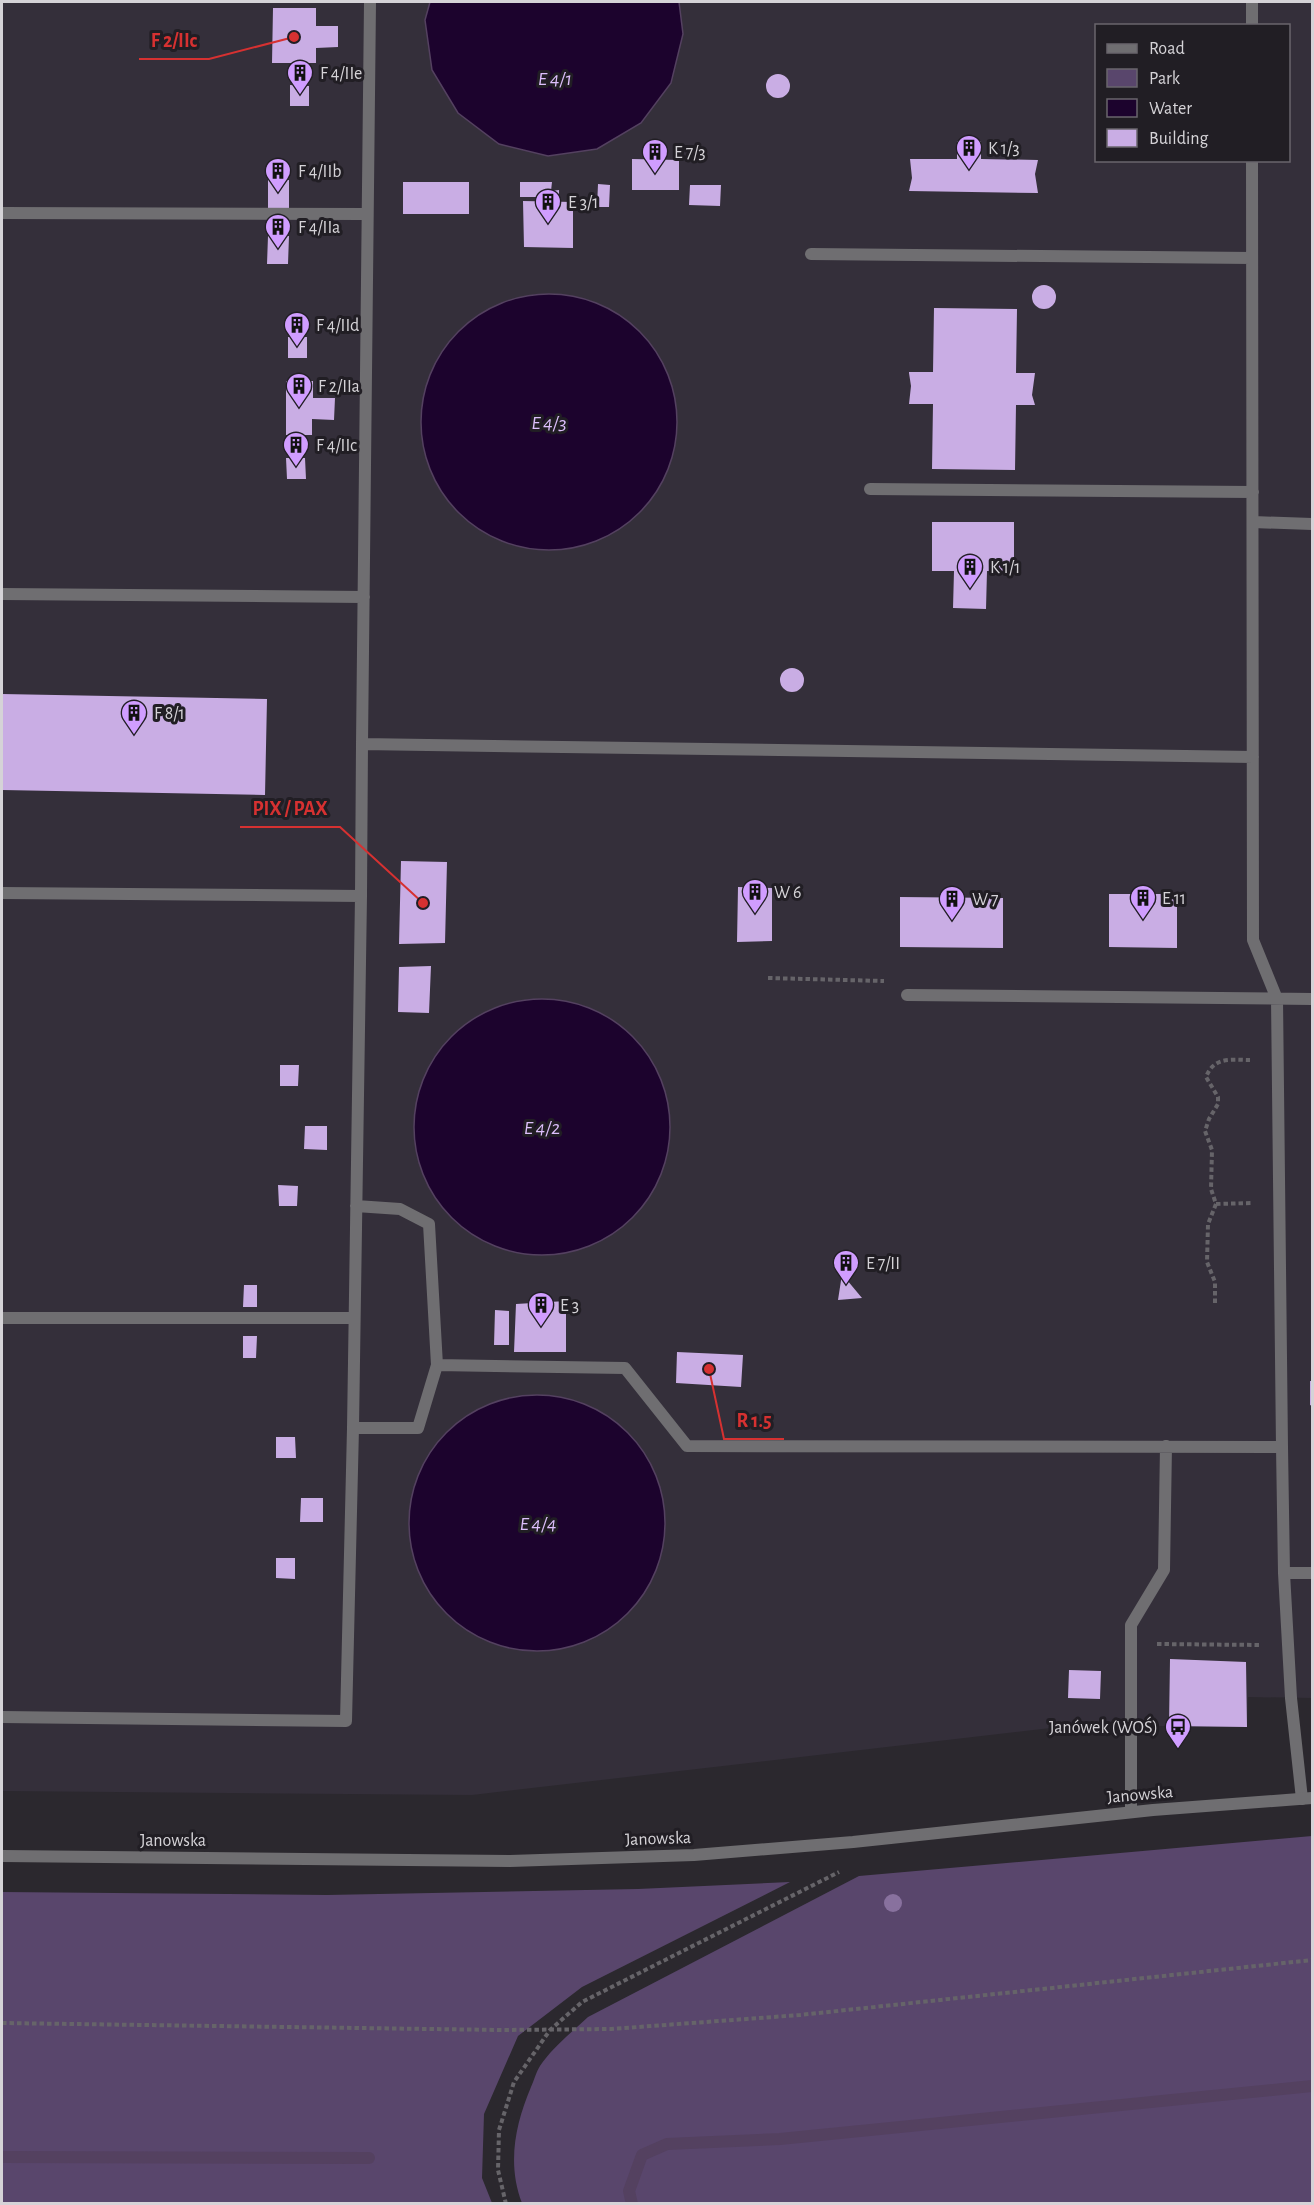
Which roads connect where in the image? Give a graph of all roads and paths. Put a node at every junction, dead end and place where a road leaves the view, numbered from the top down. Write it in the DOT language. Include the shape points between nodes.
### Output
graph roads {
  1 [pos="370,2"];
  2 [pos="1252,2"];
  3 [pos="1252,24"];
  4 [pos="1252,162"];
  5 [pos="2,213"];
  6 [pos="367,214"];
  7 [pos="811,254"];
  8 [pos="1252,258"];
  9 [pos="870,489"];
  10 [pos="1253,492"];
  11 [pos="1253,522"];
  12 [pos="1312,524"];
  13 [pos="2,594"];
  14 [pos="364,597"];
  15 [pos="362,744"];
  16 [pos="1253,757"];
  17 [pos="2,893"];
  18 [pos="361,896"];
  19 [pos="768,978"];
  20 [pos="908,995"];
  21 [pos="1277,999"];
  22 [pos="1312,999"];
  23 [pos="1278,1060"];
  24 [pos="1279,1203"];
  25 [pos="1216,1204"];
  26 [pos="356,1206"];
  27 [pos="1215,1303"];
  28 [pos="2,1318"];
  29 [pos="353,1318"];
  30 [pos="437,1365"];
  31 [pos="353,1428"];
  32 [pos="1166,1446"];
  33 [pos="1282,1447"];
  34 [pos="1284,1573"];
  35 [pos="1312,1573"];
  36 [pos="1131,1644"];
  37 [pos="1288,1645"];
  38 [pos="2,1717"];
  39 [pos="1307,1798"];
  40 [pos="1131,1812"];
  41 [pos="853,1842"];
  42 [pos="2,1856"];
  43 [pos="1312,1960"];
  44 [pos="2,2023"];
  45 [pos="550,2030"];
  46 [pos="506,2204"];
  1 -- 6 [label="street"];
  2 -- 3 [label="street"];
  4 -- 8 [label="street"];
  5 -- 6 [label="street"];
  6 -- 14 [label="street"];
  7 -- 8 [label="street"];
  8 -- 10 [label="street"];
  9 -- 10 [label="street"];
  10 -- 11 [label="street"];
  11 -- 12 [label="street"];
  11 -- 16 [label="street"];
  13 -- 14 [label="street"];
  14 -- 15 [label="street"];
  15 -- 16 [label="street"];
  15 -- 18 [label="street"];
  16 -- 21 [label="street" via="1253,940"];
  17 -- 18 [label="street"];
  18 -- 26 [label="street"];
  19 -- 20 [label="path" via="901,981"];
  20 -- 21 [label="street"];
  21 -- 22 [label="street"];
  21 -- 23 [label="street"];
  23 -- 24 [label="street"];
  23 -- 25 [label="path" via="1222,1060 1208,1070 1206,1077 1218,1097 1205,1131 1212,1150 1211,1189"];
  24 -- 25 [label="path"];
  24 -- 33 [label="street"];
  25 -- 27 [label="path" via="1208,1224 1207,1262 1215,1282"];
  26 -- 29 [label="street"];
  26 -- 30 [label="street" via="400,1209 429,1224"];
  28 -- 29 [label="street"];
  29 -- 31 [label="street"];
  30 -- 31 [label="street" via="418,1428"];
  30 -- 32 [label="street" via="625,1368 687,1446"];
  31 -- 38 [label="street" via="346,1721"];
  32 -- 33 [label="street"];
  32 -- 36 [label="street" via="1164,1570 1131,1625"];
  33 -- 34 [label="street"];
  34 -- 35 [label="street"];
  34 -- 37 [label="street"];
  36 -- 37 [label="path"];
  36 -- 40 [label="street"];
  37 -- 39 [label="street" via="1291,1698"];
  39 -- 40 [label="street, Janowska"];
  40 -- 41 [label="street, Janowska"];
  41 -- 42 [label="street, Janowska" via="694,1855 510,1862"];
  41 -- 45 [label="path" via="841,1871 582,2002"];
  43 -- 45 [label="path" via="801,2015"];
  44 -- 45 [label="path"];
  45 -- 46 [label="path" via="514,2082 499,2130 498,2170"];
}
